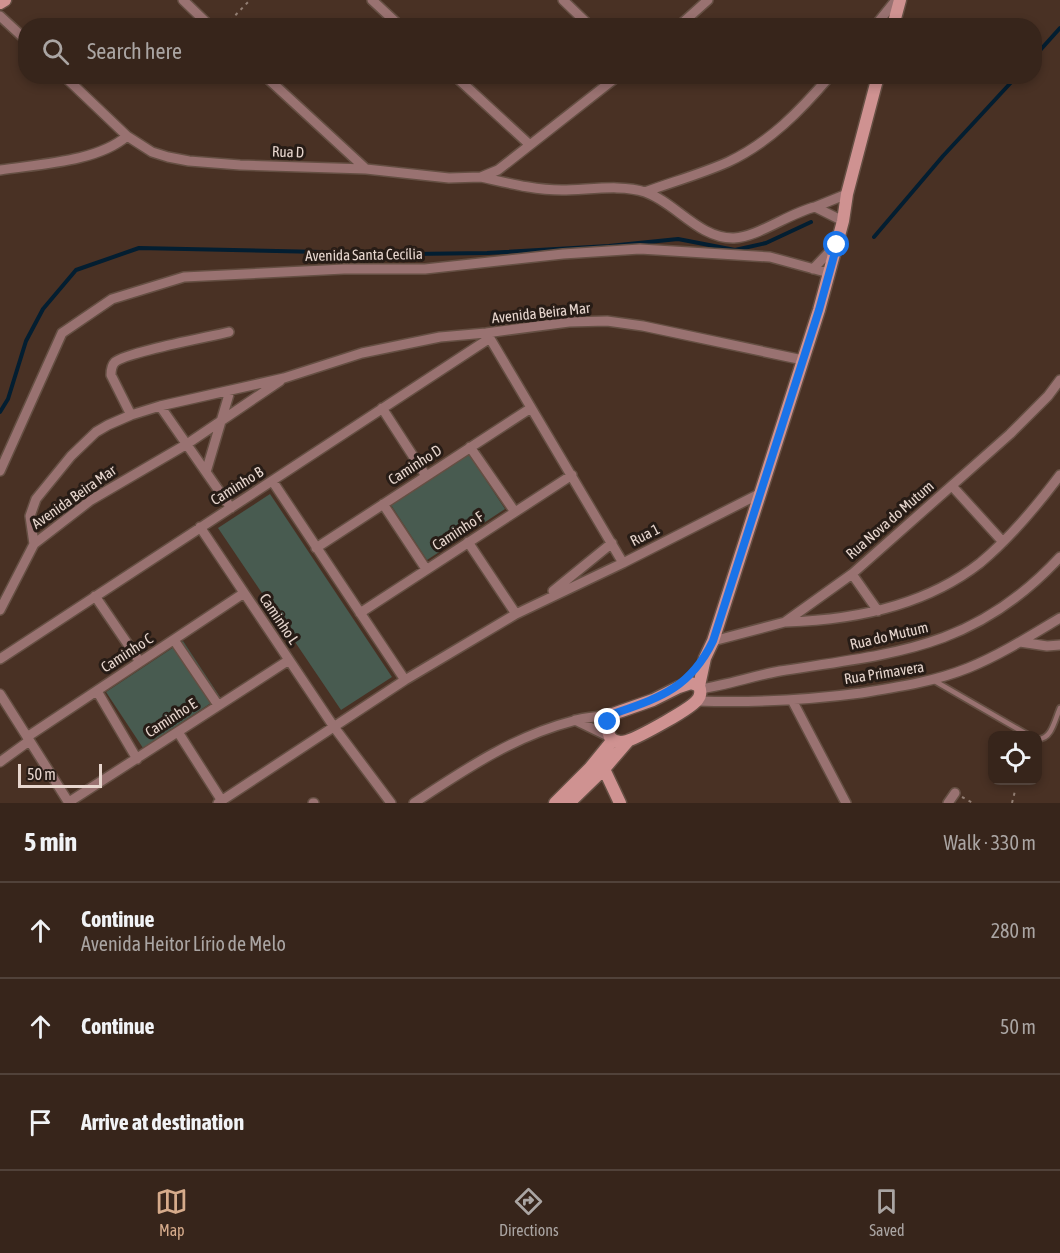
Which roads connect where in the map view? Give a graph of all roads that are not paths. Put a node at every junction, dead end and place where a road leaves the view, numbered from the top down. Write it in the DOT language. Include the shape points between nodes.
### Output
graph roads {
  1 [pos="5,0"];
  2 [pos="183,0"];
  3 [pos="372,0"];
  4 [pos="563,0"];
  5 [pos="708,0"];
  6 [pos="898,0"];
  7 [pos="0,3"];
  8 [pos="0,16"];
  9 [pos="202,18"];
  10 [pos="391,18"];
  11 [pos="582,18"];
  12 [pos="688,18"];
  13 [pos="882,18"];
  14 [pos="895,18"];
  15 [pos="18,33"];
  16 [pos="72,84"];
  17 [pos="274,84"];
  18 [pos="464,84"];
  19 [pos="608,84"];
  20 [pos="823,84"];
  21 [pos="876,84"];
  22 [pos="127,136"];
  23 [pos="530,146"];
  24 [pos="0,170"];
  25 [pos="366,170"];
  26 [pos="481,177"];
  27 [pos="645,192"];
  28 [pos="847,194"];
  29 [pos="815,207"];
  30 [pos="843,221"];
  31 [pos="837,245"];
  32 [pos="813,269"];
  33 [pos="829,273"];
  34 [pos="229,332"];
  35 [pos="488,336"];
  36 [pos="803,360"];
  37 [pos="284,378"];
  38 [pos="1060,380"];
  39 [pos="230,391"];
  40 [pos="160,406"];
  41 [pos="382,408"];
  42 [pos="531,408"];
  43 [pos="130,415"];
  44 [pos="222,422"];
  45 [pos="187,444"];
  46 [pos="470,447"];
  47 [pos="0,471"];
  48 [pos="206,472"];
  49 [pos="572,475"];
  50 [pos="426,476"];
  51 [pos="1060,476"];
  52 [pos="273,482"];
  53 [pos="952,486"];
  54 [pos="761,493"];
  55 [pos="383,504"];
  56 [pos="231,508"];
  57 [pos="515,512"];
  58 [pos="200,528"];
  59 [pos="468,542"];
  60 [pos="1003,542"];
  61 [pos="612,543"];
  62 [pos="34,544"];
  63 [pos="315,548"];
  64 [pos="1060,557"];
  65 [pos="623,563"];
  66 [pos="426,570"];
  67 [pos="852,574"];
  68 [pos="244,593"];
  69 [pos="95,596"];
  70 [pos="542,600"];
  71 [pos="0,610"];
  72 [pos="878,612"];
  73 [pos="360,613"];
  74 [pos="516,614"];
  75 [pos="1060,618"];
  76 [pos="785,622"];
  77 [pos="174,640"];
  78 [pos="713,641"];
  79 [pos="1020,642"];
  80 [pos="1060,645"];
  81 [pos="705,658"];
  82 [pos="0,659"];
  83 [pos="289,660"];
  84 [pos="140,662"];
  85 [pos="405,680"];
  86 [pos="933,680"];
  87 [pos="679,687"];
  88 [pos="717,687"];
  89 [pos="98,691"];
  90 [pos="699,692"];
  91 [pos="0,694"];
  92 [pos="792,700"];
  93 [pos="714,702"];
  94 [pos="218,705"];
  95 [pos="1060,708"];
  96 [pos="610,715"];
  97 [pos="575,720"];
  98 [pos="334,727"];
  99 [pos="1022,731"];
  100 [pos="178,732"];
  101 [pos="1042,738"];
  102 [pos="28,739"];
  103 [pos="611,739"];
  104 [pos="628,741"];
  105 [pos="137,759"];
  106 [pos="0,762"];
  107 [pos="604,769"];
  108 [pos="955,793"];
  109 [pos="220,802"];
  110 [pos="69,803"];
  111 [pos="391,803"];
  112 [pos="414,803"];
  113 [pos="555,803"];
  114 [pos="569,803"];
  115 [pos="621,803"];
  116 [pos="846,803"];
  117 [pos="948,803"];
  1 -- 7 [label="main road"];
  2 -- 9 [label="street"];
  3 -- 10 [label="street"];
  4 -- 11 [label="street"];
  5 -- 12 [label="street"];
  6 -- 13 [label="street"];
  6 -- 14 [label="main road"];
  8 -- 15 [label="street"];
  16 -- 22 [label="street, Rua D"];
  17 -- 25 [label="street"];
  18 -- 23 [label="street"];
  19 -- 23 [label="street, Rua D"];
  20 -- 27 [label="street" via="787,122 742,154"];
  21 -- 28 [label="main road"];
  22 -- 24 [label="street" via="92,155"];
  22 -- 25 [label="street, Rua D" via="152,152 189,161"];
  23 -- 26 [label="street, Rua D" via="498,170"];
  25 -- 26 [label="street, Rua D" via="431,177"];
  26 -- 27 [label="street" via="539,189"];
  27 -- 29 [label="street" via="724,237 743,236"];
  28 -- 29 [label="street"];
  28 -- 30 [label="main road"];
  29 -- 30 [label="street"];
  30 -- 31 [label="main road"];
  31 -- 32 [label="street"];
  31 -- 33 [label="main road"];
  32 -- 33 [label="street, Avenida Santa Cecília"];
  32 -- 47 [label="street, Avenida Santa Cecília" via="770,258 640,249 425,269 184,277 112,299 62,333"];
  33 -- 36 [label="main road"];
  34 -- 43 [label="street" via="116,362 111,375"];
  35 -- 36 [label="street, Avenida Beira Mar" via="570,322 625,322"];
  35 -- 37 [label="street, Avenida Beira Mar" via="440,337 381,348"];
  35 -- 41 [label="street, Caminho B"];
  35 -- 42 [label="street"];
  36 -- 54 [label="main road"];
  37 -- 39 [label="street, Avenida Beira Mar"];
  37 -- 44 [label="street, Avenida Beira Mar"];
  38 -- 53 [label="street, Rua Nova do Mutum" via="1010,434"];
  39 -- 40 [label="street, Avenida Beira Mar"];
  39 -- 44 [label="street"];
  40 -- 43 [label="street, Avenida Beira Mar"];
  40 -- 45 [label="street"];
  41 -- 50 [label="street"];
  41 -- 52 [label="street, Caminho B"];
  42 -- 46 [label="street, Caminho D"];
  42 -- 49 [label="street"];
  43 -- 62 [label="street, Avenida Beira Mar" via="96,432 43,488 30,516"];
  44 -- 45 [label="street, Avenida Beira Mar"];
  44 -- 48 [label="street"];
  45 -- 48 [label="street"];
  45 -- 62 [label="street, Avenida Beira Mar" via="91,500"];
  46 -- 50 [label="street, Caminho D"];
  46 -- 57 [label="street"];
  48 -- 56 [label="street"];
  49 -- 57 [label="street, Caminho F"];
  49 -- 61 [label="street"];
  50 -- 55 [label="street, Caminho D"];
  51 -- 60 [label="street"];
  52 -- 56 [label="street, Caminho B"];
  52 -- 63 [label="street"];
  53 -- 60 [label="street"];
  53 -- 67 [label="street, Rua Nova do Mutum"];
  54 -- 65 [label="street, Rua 1"];
  54 -- 78 [label="main road"];
  55 -- 63 [label="street, Caminho D"];
  55 -- 66 [label="street"];
  56 -- 58 [label="street, Caminho B"];
  57 -- 59 [label="street, Caminho F"];
  58 -- 68 [label="street, Caminho L"];
  58 -- 69 [label="street, Caminho B"];
  59 -- 66 [label="street, Caminho F"];
  59 -- 74 [label="street"];
  60 -- 72 [label="street" via="978,564 940,587"];
  61 -- 65 [label="street"];
  61 -- 70 [label="street, Rua 1"];
  62 -- 71 [label="street, Avenida Beira Mar"];
  63 -- 73 [label="street"];
  64 -- 88 [label="street, Rua do Mutum" via="1007,605 930,643 883,656 772,673"];
  65 -- 70 [label="street, Rua 1"];
  66 -- 73 [label="street, Caminho F"];
  67 -- 72 [label="street"];
  67 -- 76 [label="street, Rua Nova do Mutum"];
  68 -- 77 [label="street, Caminho C"];
  68 -- 83 [label="street, Caminho L"];
  69 -- 82 [label="street, Caminho B"];
  69 -- 84 [label="street"];
  70 -- 74 [label="street, Rua 1"];
  72 -- 76 [label="street"];
  73 -- 85 [label="street"];
  74 -- 85 [label="street, Rua 1"];
  75 -- 79 [label="street, Rua Primavera"];
  76 -- 78 [label="street, Rua Nova do Mutum"];
  77 -- 84 [label="street, Caminho C"];
  77 -- 94 [label="street"];
  78 -- 81 [label="main road"];
  79 -- 80 [label="street"];
  79 -- 86 [label="street, Rua Primavera"];
  81 -- 87 [label="main road"];
  81 -- 90 [label="main road"];
  83 -- 94 [label="street, Caminho E"];
  83 -- 98 [label="street, Caminho L"];
  84 -- 89 [label="street, Caminho C"];
  85 -- 98 [label="street, Rua 1"];
  86 -- 92 [label="street, Rua Primavera" via="913,686"];
  86 -- 99 [label="lane"];
  87 -- 90 [label="main road" via="692,683"];
  87 -- 96 [label="main road"];
  88 -- 90 [label="street, Rua do Mutum"];
  88 -- 93 [label="street"];
  89 -- 102 [label="street, Caminho C"];
  89 -- 105 [label="street"];
  90 -- 93 [label="street, Rua Primavera"];
  90 -- 104 [label="main road" via="684,711"];
  91 -- 102 [label="street"];
  92 -- 93 [label="street, Rua Primavera"];
  92 -- 116 [label="street"];
  94 -- 100 [label="street, Caminho E"];
  95 -- 101 [label="lane" via="1049,735"];
  96 -- 97 [label="street"];
  96 -- 103 [label="main road" via="607,728"];
  97 -- 103 [label="street"];
  97 -- 112 [label="street" via="508,745"];
  98 -- 109 [label="street, Rua 1"];
  98 -- 111 [label="street, Caminho L"];
  100 -- 105 [label="street, Caminho E"];
  100 -- 109 [label="street"];
  102 -- 106 [label="street, Caminho C"];
  102 -- 110 [label="street"];
  103 -- 104 [label="main road"];
  103 -- 113 [label="main road" via="584,775"];
  104 -- 107 [label="main road"];
  105 -- 110 [label="street, Caminho E"];
  107 -- 114 [label="main road"];
  107 -- 115 [label="main road"];
  108 -- 117 [label="street"];
}
